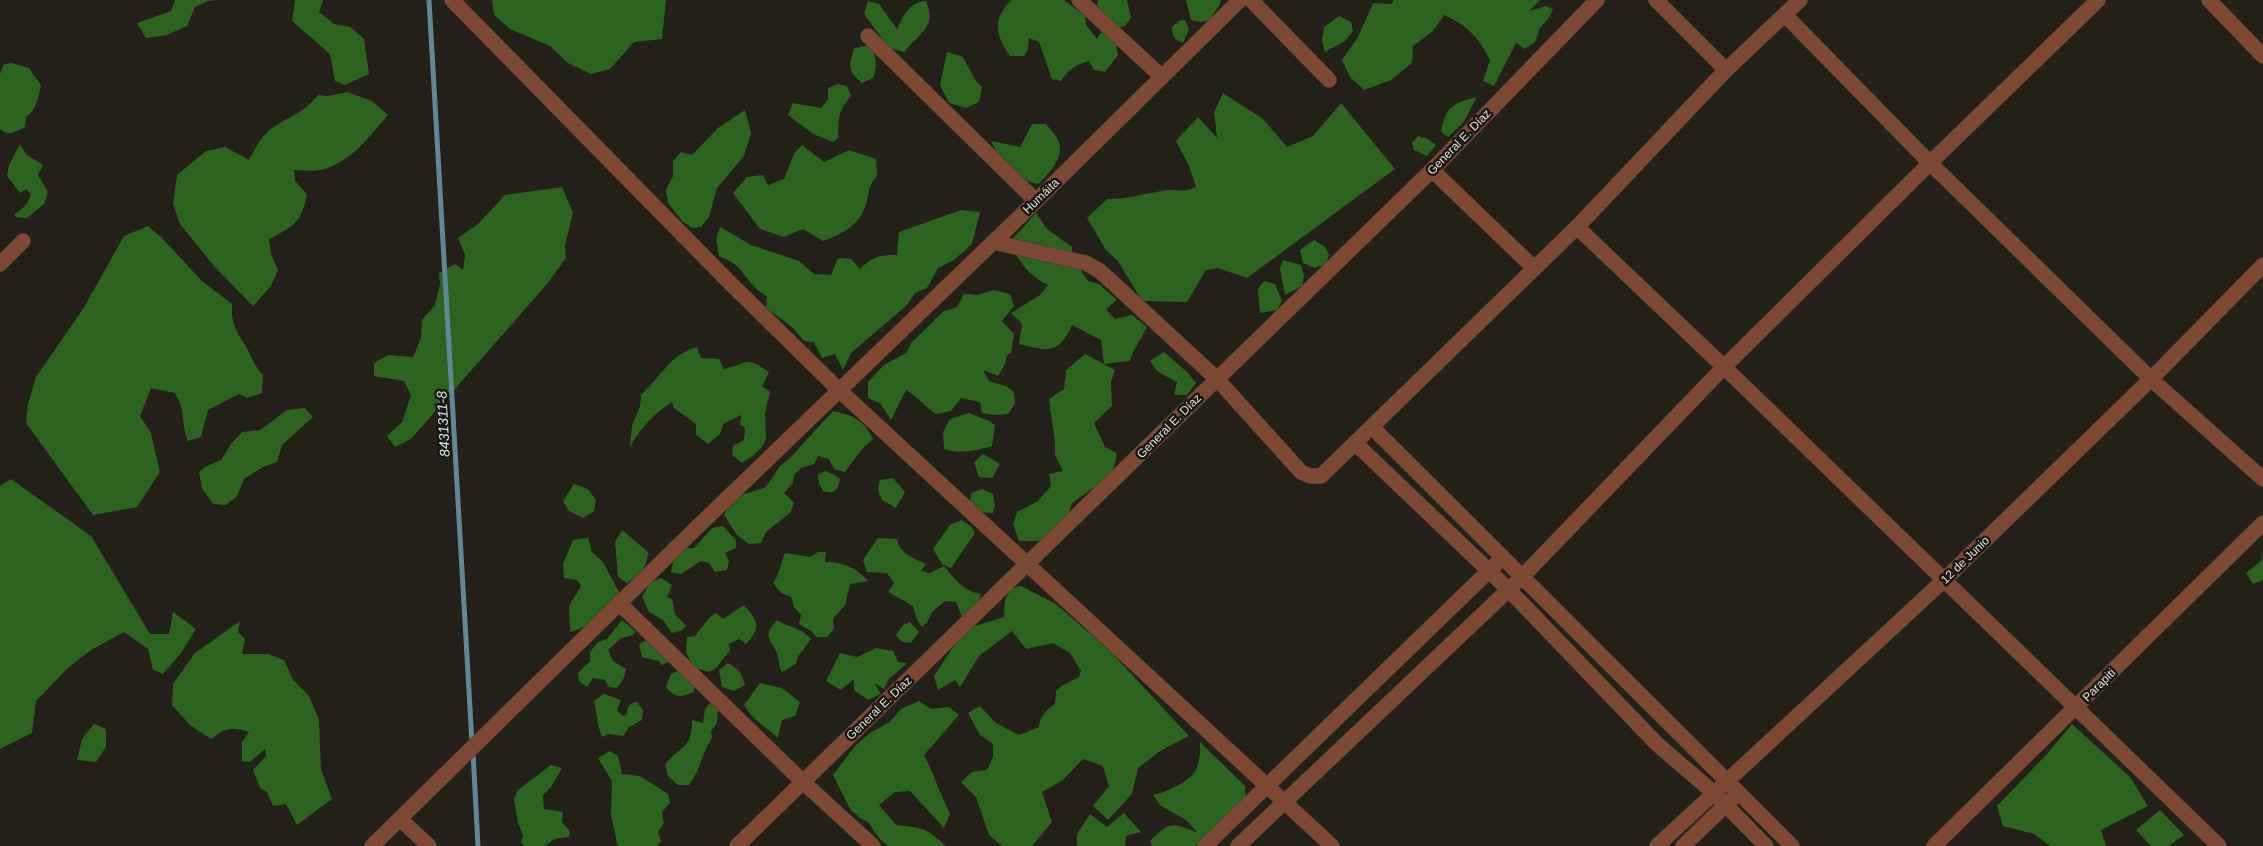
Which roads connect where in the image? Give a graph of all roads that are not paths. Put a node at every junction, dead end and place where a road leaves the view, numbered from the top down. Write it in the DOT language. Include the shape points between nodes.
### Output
graph roads {
  1 [pos="452,0"];
  2 [pos="1078,0"];
  3 [pos="1240,0"];
  4 [pos="1251,0"];
  5 [pos="1597,0"];
  6 [pos="1656,0"];
  7 [pos="1800,0"];
  8 [pos="2098,0"];
  9 [pos="2209,0"];
  10 [pos="1785,15"];
  11 [pos="868,36"];
  12 [pos="2263,56"];
  13 [pos="1726,70"];
  14 [pos="1162,76"];
  15 [pos="1329,80"];
  16 [pos="1930,163"];
  17 [pos="1432,170"];
  18 [pos="1036,201"];
  19 [pos="1577,227"];
  20 [pos="23,241"];
  21 [pos="993,242"];
  22 [pos="0,264"];
  23 [pos="2263,265"];
  24 [pos="1534,268"];
  25 [pos="1724,367"];
  26 [pos="1217,379"];
  27 [pos="2151,380"];
  28 [pos="839,390"];
  29 [pos="1372,427"];
  30 [pos="1355,443"];
  31 [pos="2263,479"];
  32 [pos="2263,523"];
  33 [pos="1503,558"];
  34 [pos="1028,565"];
  35 [pos="1490,571"];
  36 [pos="1522,577"];
  37 [pos="1944,580"];
  38 [pos="1508,589"];
  39 [pos="619,603"];
  40 [pos="2076,708"];
  41 [pos="1727,780"];
  42 [pos="803,782"];
  43 [pos="1267,787"];
  44 [pos="1739,792"];
  45 [pos="1714,793"];
  46 [pos="1284,801"];
  47 [pos="1725,805"];
  48 [pos="400,819"];
  49 [pos="372,846"];
  50 [pos="428,846"];
  51 [pos="737,846"];
  52 [pos="873,846"];
  53 [pos="1205,846"];
  54 [pos="1238,846"];
  55 [pos="1332,846"];
  56 [pos="1658,846"];
  57 [pos="1683,846"];
  58 [pos="1766,846"];
  59 [pos="1792,846"];
  60 [pos="1934,846"];
  61 [pos="2219,846"];
  1 -- 28 [label="street"];
  2 -- 14 [label="street"];
  3 -- 14 [label="street, Humáita"];
  4 -- 15 [label="street"];
  5 -- 17 [label="street, General E. Díaz"];
  6 -- 13 [label="street"];
  7 -- 10 [label="street"];
  8 -- 16 [label="street"];
  9 -- 12 [label="street"];
  10 -- 13 [label="street"];
  10 -- 16 [label="street"];
  11 -- 18 [label="street"];
  13 -- 19 [label="street"];
  14 -- 18 [label="street, Humáita"];
  16 -- 25 [label="street"];
  16 -- 27 [label="street"];
  17 -- 24 [label="street"];
  17 -- 26 [label="street, General E. Díaz"];
  18 -- 21 [label="street, Humáita"];
  19 -- 24 [label="street"];
  19 -- 25 [label="street"];
  20 -- 22 [label="street"];
  21 -- 26 [label="street" via="1086,263 1100,271"];
  21 -- 28 [label="street, Humáita"];
  23 -- 27 [label="street, 12 de Junio"];
  24 -- 29 [label="street"];
  25 -- 36 [label="street"];
  25 -- 37 [label="street"];
  26 -- 30 [label="street" via="1301,472 1321,476"];
  26 -- 34 [label="street, General E. Díaz"];
  27 -- 31 [label="street"];
  27 -- 37 [label="street, 12 de Junio"];
  28 -- 34 [label="street"];
  28 -- 39 [label="street, Humáita"];
  29 -- 30 [label="street"];
  29 -- 33 [label="street"];
  30 -- 35 [label="street"];
  32 -- 40 [label="street, Parapiti"];
  33 -- 35 [label="street"];
  33 -- 36 [label="street"];
  34 -- 42 [label="street, General E. Díaz"];
  34 -- 43 [label="street"];
  35 -- 38 [label="street"];
  35 -- 43 [label="street"];
  36 -- 38 [label="street"];
  36 -- 41 [label="street"];
  37 -- 40 [label="street"];
  37 -- 41 [label="street, 12 de Junio"];
  38 -- 45 [label="street" via="1657,744"];
  38 -- 46 [label="street"];
  39 -- 42 [label="street"];
  39 -- 48 [label="street, Humáita"];
  40 -- 60 [label="street, Parapiti"];
  40 -- 61 [label="street"];
  41 -- 44 [label="street"];
  41 -- 45 [label="street, 12 de Junio"];
  42 -- 51 [label="street, General E. Díaz"];
  42 -- 52 [label="street"];
  43 -- 46 [label="street"];
  43 -- 53 [label="street"];
  44 -- 47 [label="street"];
  44 -- 59 [label="street"];
  45 -- 47 [label="street"];
  45 -- 56 [label="street, 12 de Junio"];
  46 -- 54 [label="street"];
  46 -- 55 [label="street"];
  47 -- 57 [label="street"];
  47 -- 58 [label="street"];
  48 -- 49 [label="street, Humáita"];
  48 -- 50 [label="street"];
}
